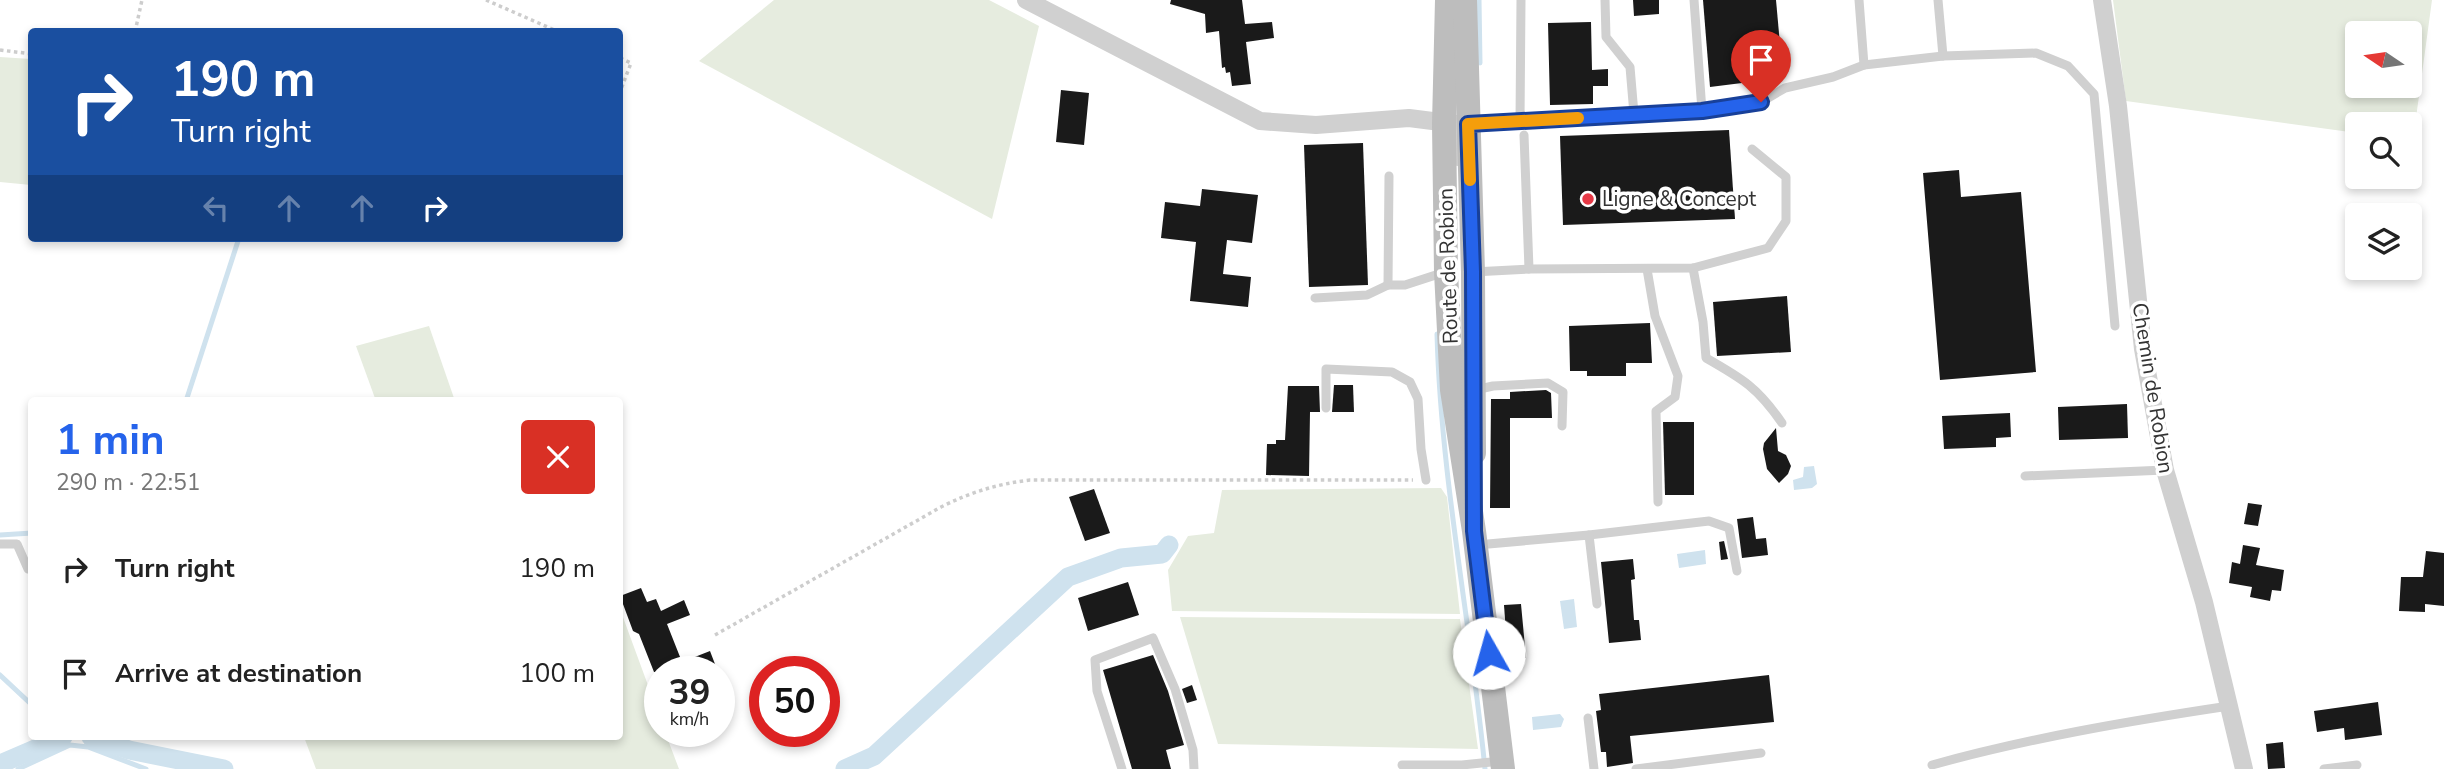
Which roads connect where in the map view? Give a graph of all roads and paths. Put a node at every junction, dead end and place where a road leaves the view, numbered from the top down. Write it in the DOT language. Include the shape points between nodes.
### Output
graph roads {
  1 [pos="142,0"];
  2 [pos="486,0"];
  3 [pos="1026,0"];
  4 [pos="1521,0"];
  5 [pos="1605,0"];
  6 [pos="1693,0"];
  7 [pos="1859,0"];
  8 [pos="1938,0"];
  9 [pos="2102,0"];
  10 [pos="1453,4"];
  11 [pos="136,28"];
  12 [pos="550,28"];
  13 [pos="0,50"];
  14 [pos="28,54"];
  15 [pos="1943,57"];
  16 [pos="623,59"];
  17 [pos="1864,65"];
  18 [pos="623,84"];
  19 [pos="1455,85"];
  20 [pos="1702,111"];
  21 [pos="1634,114"];
  22 [pos="1456,121"];
  23 [pos="1520,121"];
  24 [pos="1524,135"];
  25 [pos="1752,149"];
  26 [pos="1389,176"];
  27 [pos="1693,268"];
  28 [pos="1529,269"];
  29 [pos="1647,269"];
  30 [pos="1446,272"];
  31 [pos="1473,272"];
  32 [pos="1388,285"];
  33 [pos="1315,298"];
  34 [pos="2115,326"];
  35 [pos="1473,390"];
  36 [pos="1326,408"];
  37 [pos="1782,423"];
  38 [pos="1562,426"];
  39 [pos="2165,470"];
  40 [pos="2025,475"];
  41 [pos="1426,481"];
  42 [pos="1658,502"];
  43 [pos="1589,535"];
  44 [pos="1475,538"];
  45 [pos="0,544"];
  46 [pos="28,569"];
  47 [pos="1737,571"];
  48 [pos="1597,604"];
  49 [pos="715,635"];
  50 [pos="2229,706"];
  51 [pos="1588,718"];
  52 [pos="1760,753"];
  53 [pos="1402,765"];
  54 [pos="1502,765"];
  55 [pos="1932,765"];
  56 [pos="2357,765"];
  57 [pos="1122,769"];
  58 [pos="1194,769"];
  59 [pos="1594,769"];
  60 [pos="1636,769"];
  61 [pos="2244,769"];
  62 [pos="2324,769"];
  1 -- 11 [label="path"];
  2 -- 12 [label="path"];
  3 -- 22 [label="street" via="1260,121 1316,125 1409,118"];
  4 -- 23 [label="lane"];
  5 -- 21 [label="lane" via="1606,37 1629,67"];
  6 -- 20 [label="lane"];
  7 -- 17 [label="lane"];
  8 -- 15 [label="lane"];
  9 -- 39 [label="street, Chemin de Robion" via="2118,106 2143,349"];
  10 -- 19 [label="lane"];
  10 -- 22 [label="main road, Route de Robion"];
  13 -- 14 [label="path"];
  15 -- 17 [label="lane"];
  15 -- 34 [label="lane" via="2036,53 2068,66 2094,93"];
  16 -- 18 [label="path" via="631,63"];
  17 -- 20 [label="lane" via="1785,88 1761,102"];
  20 -- 21 [label="lane"];
  21 -- 23 [label="lane"];
  22 -- 23 [label="lane"];
  22 -- 30 [label="main road, Route de Robion"];
  22 -- 31 [label="main road, Route de Robion" via="1471,215"];
  24 -- 28 [label="lane"];
  25 -- 27 [label="lane" via="1786,177 1786,221 1769,248"];
  26 -- 32 [label="lane"];
  27 -- 29 [label="lane"];
  27 -- 37 [label="lane" via="1706,358 1764,397"];
  28 -- 29 [label="lane"];
  28 -- 31 [label="lane"];
  29 -- 42 [label="lane" via="1655,316 1678,376 1675,397 1656,411"];
  30 -- 31 [label="lane"];
  30 -- 32 [label="lane" via="1405,285"];
  30 -- 44 [label="main road, Route de Robion" via="1452,390"];
  31 -- 35 [label="main road, Route de Robion"];
  32 -- 33 [label="lane" via="1367,295"];
  35 -- 38 [label="lane" via="1548,383 1563,392"];
  35 -- 44 [label="main road, Route de Robion"];
  36 -- 41 [label="lane" via="1326,369 1392,372 1410,382 1418,399"];
  39 -- 40 [label="lane"];
  39 -- 50 [label="street, Chemin de Robion"];
  41 -- 49 [label="path" via="1000,483 941,507"];
  43 -- 44 [label="lane"];
  43 -- 47 [label="lane" via="1709,521 1729,528"];
  43 -- 48 [label="lane"];
  44 -- 54 [label="main road, Route de Robion"];
  45 -- 46 [label="lane" via="17,544"];
  50 -- 55 [label="lane" via="2131,721"];
  50 -- 61 [label="street, Chemin de Robion"];
  51 -- 59 [label="lane"];
  52 -- 60 [label="lane"];
  53 -- 54 [label="lane"];
  56 -- 62 [label="lane"];
  57 -- 58 [label="lane" via="1097,691 1095,660 1153,638 1175,689"];
}
